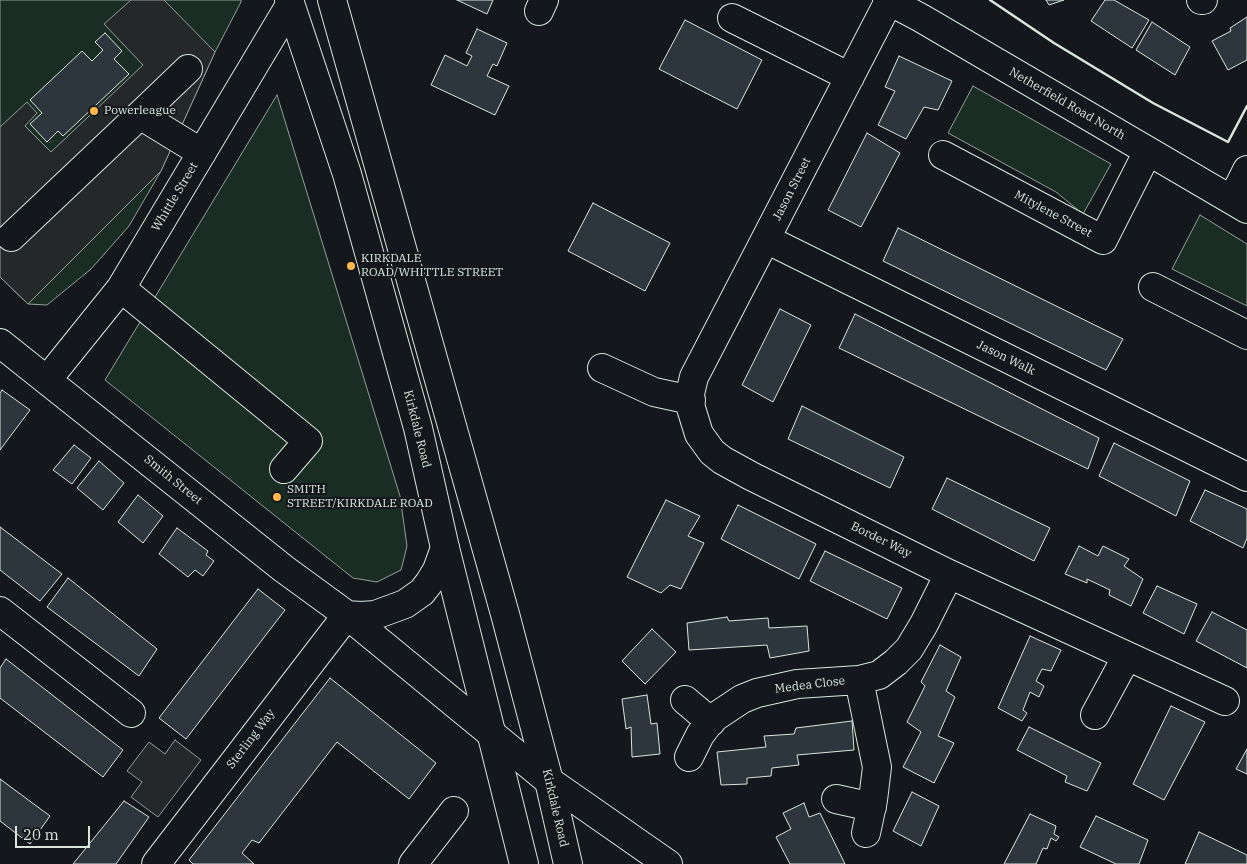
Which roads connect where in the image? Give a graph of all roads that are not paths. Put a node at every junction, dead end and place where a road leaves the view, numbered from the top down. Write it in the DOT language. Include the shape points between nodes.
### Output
graph roads {
  1 [pos="332,0"];
  2 [pos="888,1"];
  3 [pos="289,2"];
  4 [pos="925,9"];
  5 [pos="732,18"];
  6 [pos="188,69"];
  7 [pos="850,77"];
  8 [pos="140,115"];
  9 [pos="1148,152"];
  10 [pos="202,153"];
  11 [pos="943,155"];
  12 [pos="1247,170"];
  13 [pos="1240,205"];
  14 [pos="12,237"];
  15 [pos="766,238"];
  16 [pos="1153,287"];
  17 [pos="121,288"];
  18 [pos="1247,335"];
  19 [pos="0,343"];
  20 [pos="602,368"];
  21 [pos="47,380"];
  22 [pos="692,388"];
  23 [pos="284,469"];
  24 [pos="1247,477"];
  25 [pos="445,548"];
  26 [pos="950,574"];
  27 [pos="0,611"];
  28 [pos="347,615"];
  29 [pos="1127,656"];
  30 [pos="859,680"];
  31 [pos="685,700"];
  32 [pos="1225,701"];
  33 [pos="131,713"];
  34 [pos="1095,715"];
  35 [pos="711,722"];
  36 [pos="490,730"];
  37 [pos="689,757"];
  38 [pos="549,780"];
  39 [pos="836,799"];
  40 [pos="454,811"];
  41 [pos="156,864"];
  42 [pos="413,864"];
  43 [pos="524,864"];
  44 [pos="568,864"];
  45 [pos="668,864"];
  1 -- 38 [label="main road, Kirkdale Road" via="503,605"];
  2 -- 4 [label="main road, Netherfield Road North"];
  2 -- 7 [label="main road, Jason Street"];
  3 -- 10 [label="main road, Whittle Street"];
  3 -- 25 [label="main road, Kirkdale Road" via="347,174 418,428"];
  4 -- 9 [label="main road, Netherfield Road North"];
  5 -- 7 [label="main road"];
  6 -- 8 [label="main road"];
  7 -- 15 [label="main road, Jason Street"];
  8 -- 10 [label="main road"];
  8 -- 14 [label="main road"];
  9 -- 11 [label="main road, Mitylene Street" via="1103,240"];
  9 -- 13 [label="main road, Netherfield Road North"];
  10 -- 17 [label="main road, Whittle Street"];
  12 -- 13 [label="main road"];
  15 -- 22 [label="main road, Jason Street"];
  15 -- 24 [label="main road, Jason Walk"];
  16 -- 18 [label="main road"];
  17 -- 21 [label="main road, Whittle Street"];
  17 -- 23 [label="main road" via="308,441"];
  19 -- 21 [label="main road, Smith Street"];
  20 -- 22 [label="main road" via="654,392"];
  21 -- 28 [label="main road, Smith Street" via="284,569"];
  22 -- 26 [label="main road, Border Way" via="691,408 699,434 722,460"];
  25 -- 28 [label="main road" via="422,592 390,611 375,615"];
  25 -- 36 [label="main road, Kirkdale Road"];
  26 -- 29 [label="main road, Border Way"];
  26 -- 30 [label="main road, Medea Close" via="909,649 879,675"];
  27 -- 33 [label="main road"];
  28 -- 36 [label="main road, Smith Street"];
  28 -- 41 [label="main road, Sterling Way"];
  29 -- 32 [label="main road, Border Way"];
  29 -- 34 [label="main road"];
  30 -- 35 [label="main road, Medea Close" via="798,684 757,693 742,699"];
  30 -- 39 [label="main road, Medea Close" via="877,767 869,820"];
  31 -- 35 [label="main road"];
  35 -- 37 [label="main road, Medea Close"];
  36 -- 38 [label="main road, Smith Street"];
  36 -- 43 [label="main road, Kirkdale Road"];
  38 -- 44 [label="main road, Kirkdale Road"];
  38 -- 45 [label="main road, Smith Street"];
  40 -- 42 [label="main road"];
}
